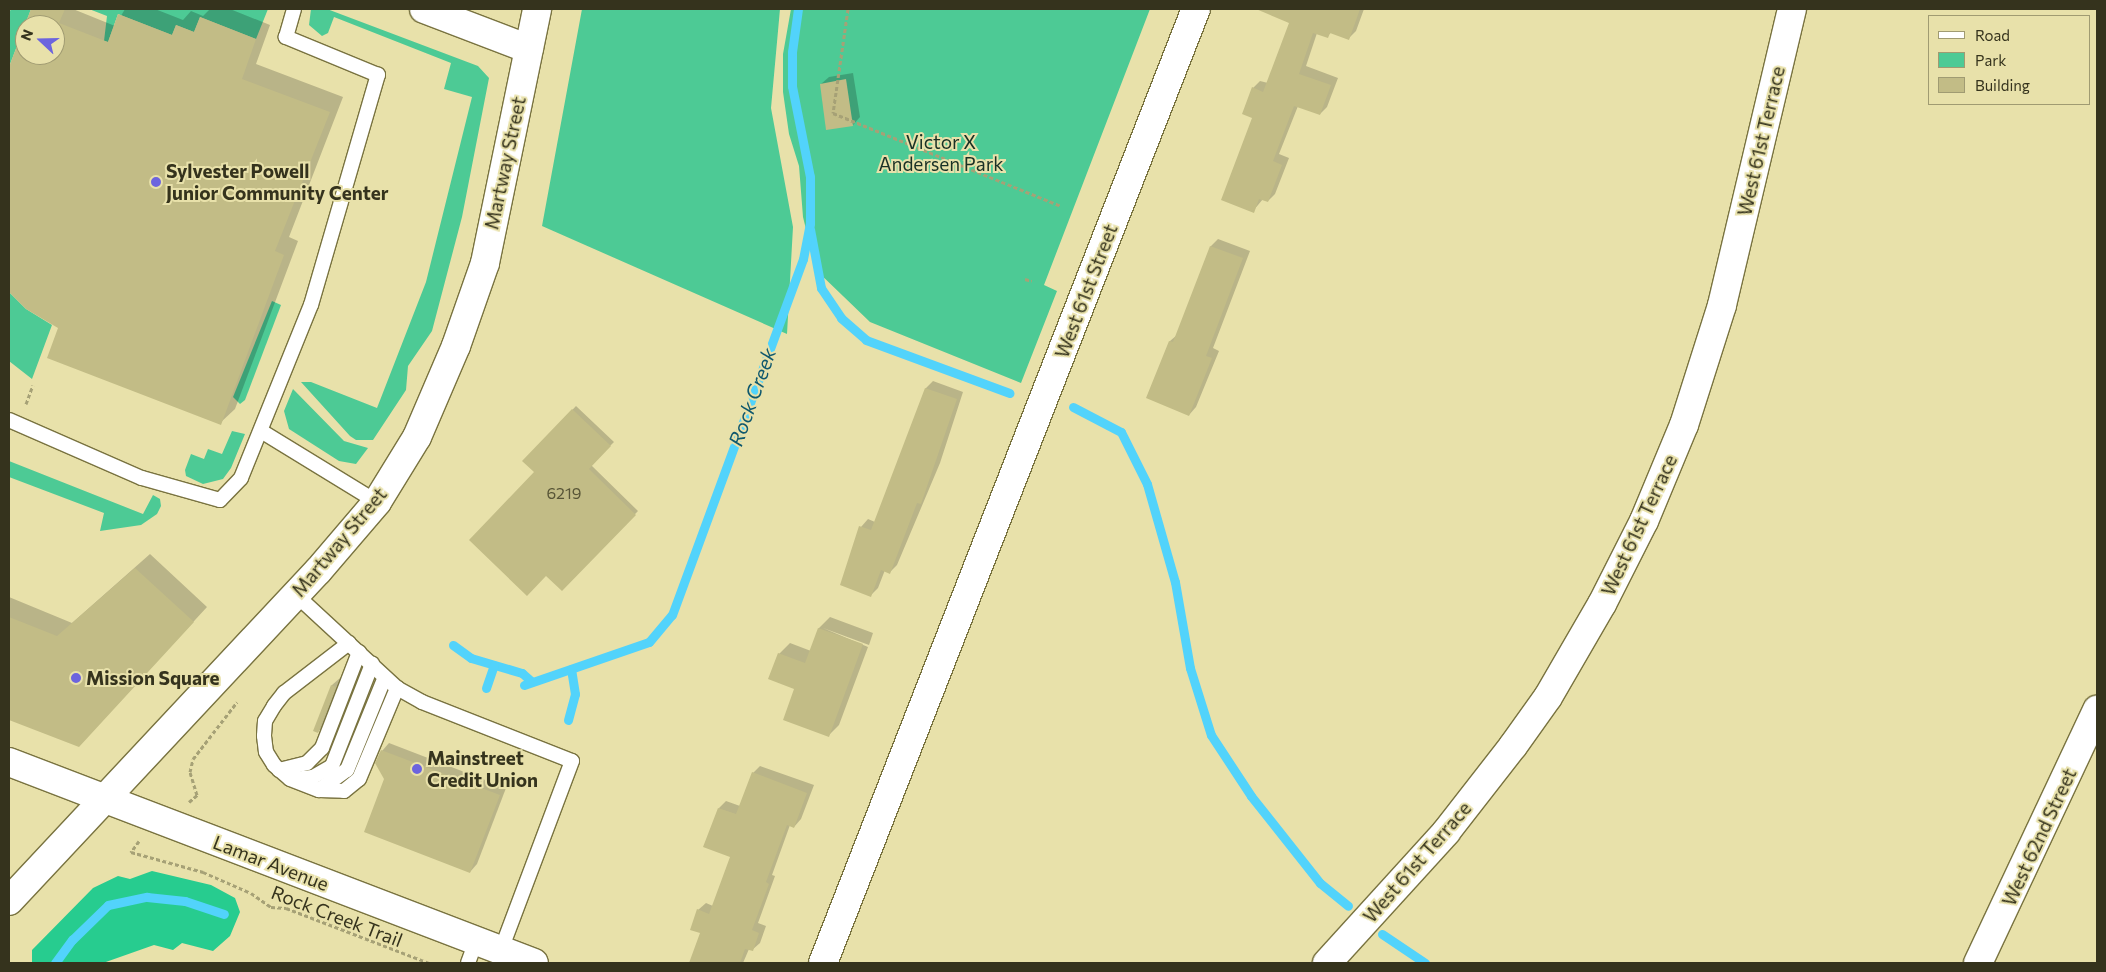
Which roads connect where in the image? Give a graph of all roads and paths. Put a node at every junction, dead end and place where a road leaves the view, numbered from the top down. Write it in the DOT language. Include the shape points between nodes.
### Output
graph roads {
  1 [pos="294,9"];
  2 [pos="424,9"];
  3 [pos="537,9"];
  4 [pos="848,9"];
  5 [pos="1196,9"];
  6 [pos="1792,9"];
  7 [pos="529,49"];
  8 [pos="1061,206"];
  9 [pos="1025,279"];
  10 [pos="1032,281"];
  11 [pos="34,385"];
  12 [pos="24,412"];
  13 [pos="9,420"];
  14 [pos="261,431"];
  15 [pos="377,502"];
  16 [pos="295,594"];
  17 [pos="354,648"];
  18 [pos="372,664"];
  19 [pos="385,677"];
  20 [pos="397,688"];
  21 [pos="240,698"];
  22 [pos="2097,710"];
  23 [pos="9,762"];
  24 [pos="279,770"];
  25 [pos="290,779"];
  26 [pos="319,790"];
  27 [pos="192,799"];
  28 [pos="104,800"];
  29 [pos="134,846"];
  30 [pos="9,901"];
  31 [pos="482,952"];
  32 [pos="429,963"];
  33 [pos="534,963"];
  34 [pos="823,963"];
  35 [pos="1327,963"];
  36 [pos="1978,963"];
  1 -- 14 [label="lane" via="286,37 378,75 311,305"];
  2 -- 7 [label="street"];
  3 -- 7 [label="street, Martway Street"];
  4 -- 8 [label="path" via="833,112"];
  5 -- 34 [label="street, West 61st Street"];
  6 -- 35 [label="street, West 61st Terrace" via="1722,305 1684,425 1644,521 1597,613 1548,697 1513,746 1446,832"];
  7 -- 15 [label="street, Martway Street" via="484,263 457,343 417,437"];
  9 -- 10 [label="path"];
  11 -- 12 [label="path"];
  13 -- 14 [label="lane" via="142,478 220,500 242,478"];
  14 -- 15 [label="lane"];
  15 -- 16 [label="street, Martway Street"];
  16 -- 17 [label="lane"];
  16 -- 28 [label="street, Martway Street"];
  17 -- 18 [label="lane"];
  17 -- 24 [label="lane" via="322,748 308,763"];
  17 -- 24 [label="lane" via="284,693 274,706 265,721 264,736 266,752"];
  18 -- 19 [label="lane"];
  18 -- 25 [label="lane" via="332,766 313,777"];
  19 -- 20 [label="lane"];
  19 -- 26 [label="lane" via="348,770"];
  20 -- 26 [label="lane" via="359,778 344,791"];
  20 -- 31 [label="lane" via="422,702 572,761"];
  21 -- 27 [label="path" via="193,759 190,772 197,795"];
  22 -- 36 [label="street, West 62nd Street"];
  23 -- 28 [label="street, Lamar Avenue"];
  24 -- 25 [label="lane"];
  25 -- 26 [label="lane"];
  28 -- 30 [label="street, Martway Street"];
  28 -- 31 [label="street, Lamar Avenue"];
  29 -- 32 [label="path, Rock Creek Trail" via="131,852 203,872 251,893 271,906 286,908"];
  31 -- 33 [label="street, Lamar Avenue"];
}
